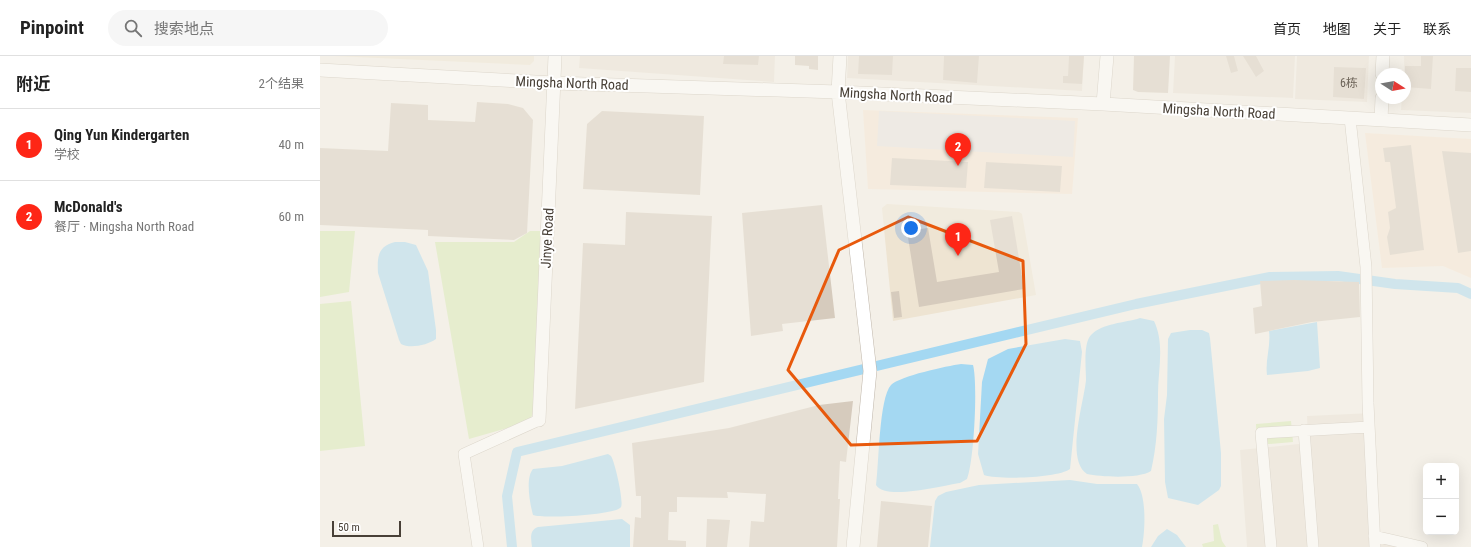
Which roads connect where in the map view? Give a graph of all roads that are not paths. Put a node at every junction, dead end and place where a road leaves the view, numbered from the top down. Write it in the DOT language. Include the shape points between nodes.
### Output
graph roads {
  1 [pos="555,56"];
  2 [pos="840,56"];
  3 [pos="1107,56"];
  4 [pos="1383,56"];
  5 [pos="1382,68"];
  6 [pos="320,70"];
  7 [pos="554,83"];
  8 [pos="838,92"];
  9 [pos="1103,104"];
  10 [pos="1382,104"];
  11 [pos="1350,118"];
  12 [pos="1381,120"];
  13 [pos="1471,125"];
  14 [pos="539,420"];
  15 [pos="1369,427"];
  16 [pos="1304,430"];
  17 [pos="1374,542"];
  18 [pos="478,547"];
  19 [pos="853,547"];
  20 [pos="1271,547"];
  21 [pos="1313,547"];
  22 [pos="1422,547"];
  1 -- 7 [label="street, Jinye Road"];
  2 -- 8 [label="street"];
  3 -- 9 [label="street"];
  4 -- 5 [label="street"];
  6 -- 7 [label="street, Mingsha North Road"];
  7 -- 8 [label="street, Mingsha North Road"];
  7 -- 14 [label="street, Jinye Road"];
  8 -- 9 [label="street, Mingsha North Road"];
  8 -- 19 [label="street" via="870,366"];
  9 -- 11 [label="street, Mingsha North Road"];
  10 -- 12 [label="street"];
  11 -- 12 [label="street, Mingsha North Road"];
  11 -- 15 [label="street" via="1366,267"];
  12 -- 13 [label="street, Mingsha North Road"];
  14 -- 18 [label="street" via="464,454"];
  15 -- 16 [label="street"];
  15 -- 17 [label="street"];
  16 -- 20 [label="street" via="1261,433"];
  16 -- 21 [label="street"];
  17 -- 22 [label="street"];
}
